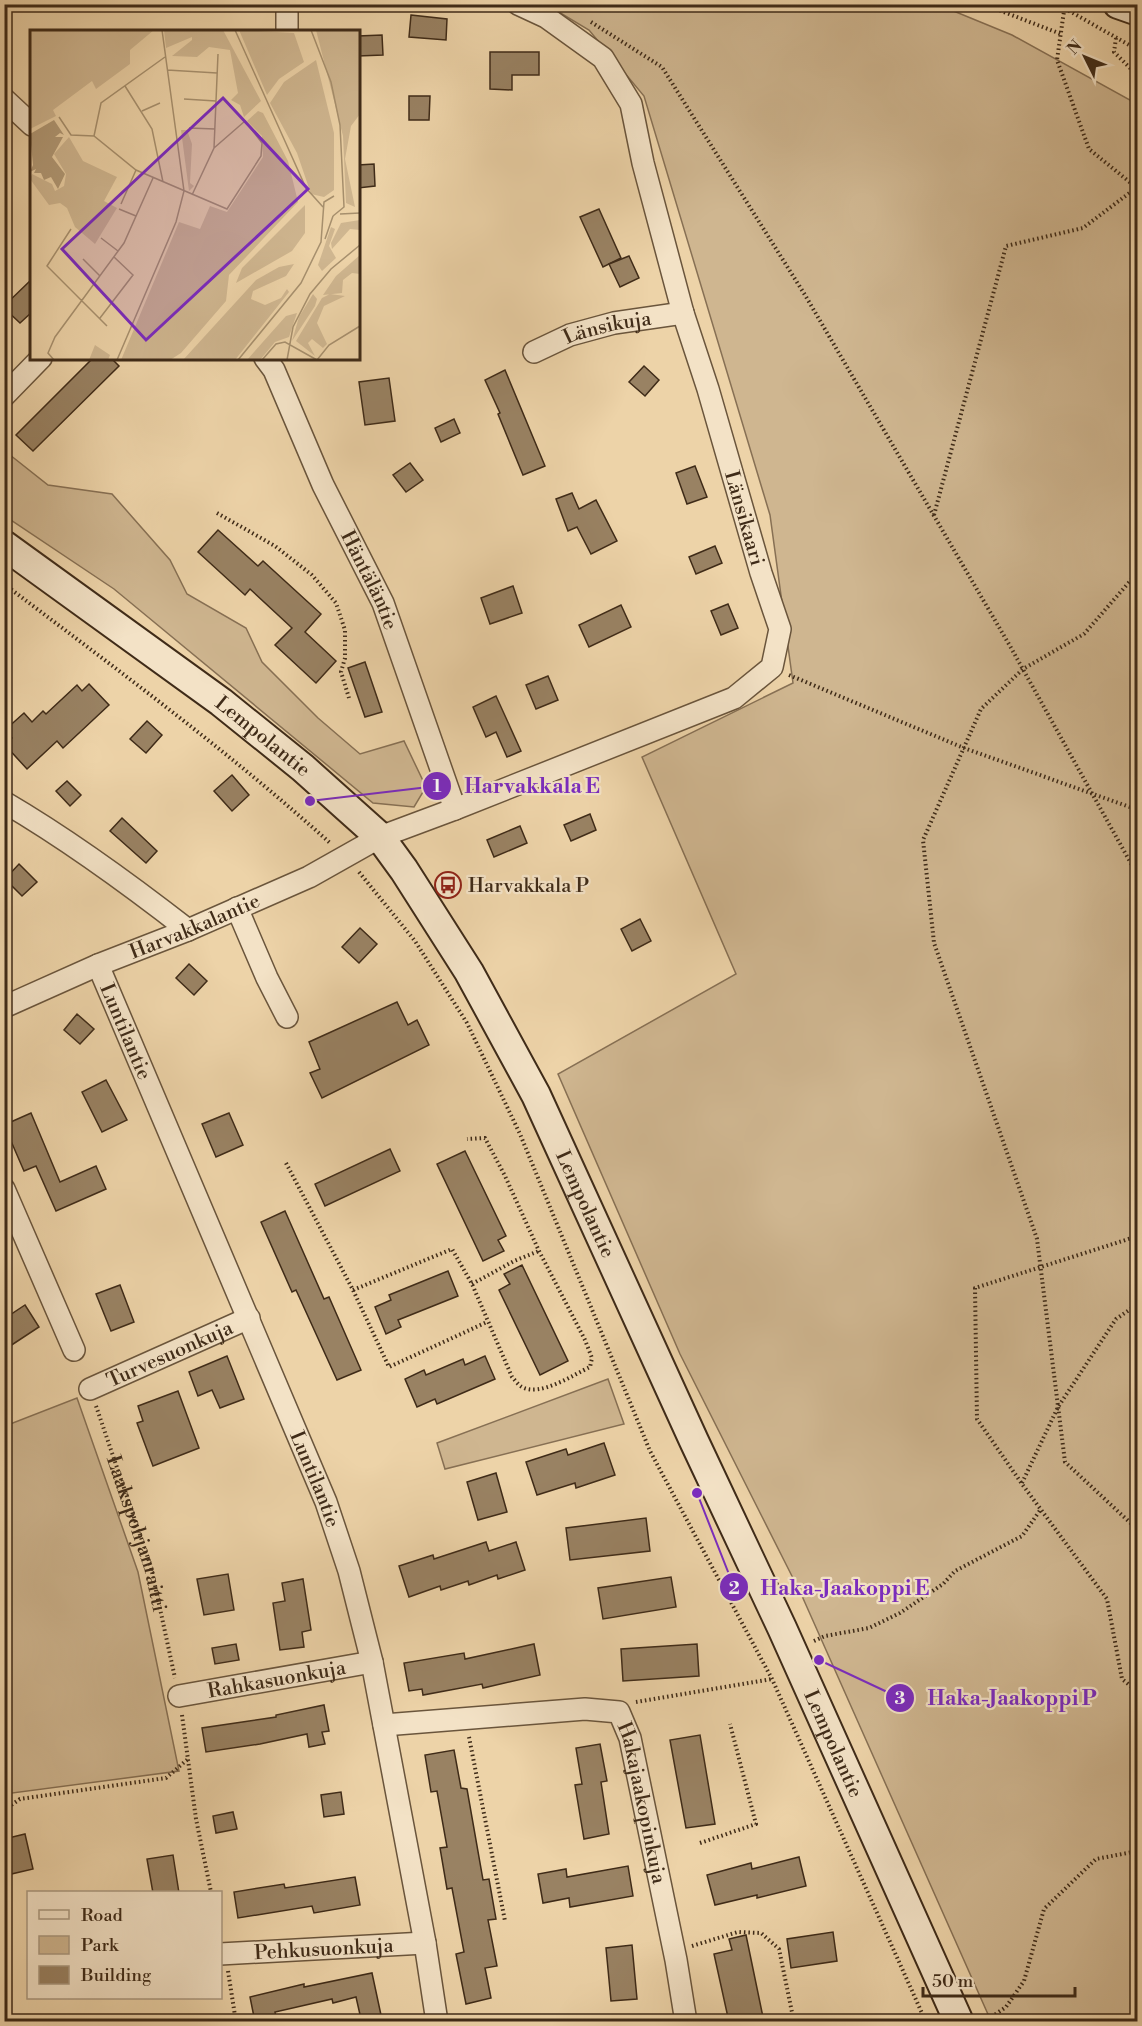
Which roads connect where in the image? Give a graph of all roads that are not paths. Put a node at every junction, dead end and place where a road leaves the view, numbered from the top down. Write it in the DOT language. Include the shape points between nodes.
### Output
graph roads {
  1 [pos="286,4"];
  2 [pos="518,4"];
  3 [pos="1118,4"];
  4 [pos="1137,11"];
  5 [pos="287,30"];
  6 [pos="4,99"];
  7 [pos="30,123"];
  8 [pos="683,313"];
  9 [pos="534,352"];
  10 [pos="39,360"];
  11 [pos="273,362"];
  12 [pos="4,396"];
  13 [pos="4,545"];
  14 [pos="4,802"];
  15 [pos="455,809"];
  16 [pos="380,837"];
  17 [pos="237,908"];
  18 [pos="188,930"];
  19 [pos="98,965"];
  20 [pos="4,1007"];
  21 [pos="288,1017"];
  22 [pos="4,1189"];
  23 [pos="249,1318"];
  24 [pos="74,1350"];
  25 [pos="90,1389"];
  26 [pos="372,1662"];
  27 [pos="179,1696"];
  28 [pos="384,1725"];
  29 [pos="425,1944"];
  30 [pos="223,1954"];
  31 [pos="437,2022"];
  32 [pos="686,2022"];
  33 [pos="959,2022"];
  1 -- 5 [label="street"];
  2 -- 8 [label="street, Länsikaari" via="546,17 603,58 632,104 643,163"];
  3 -- 4 [label="street"];
  6 -- 7 [label="street"];
  8 -- 9 [label="street, Länsikuja" via="615,323 570,335"];
  8 -- 15 [label="street, Länsikaari" via="780,629 772,667 734,698"];
  10 -- 12 [label="street"];
  11 -- 15 [label="street, Häntäläntie" via="323,485 383,603"];
  13 -- 16 [label="street, Lempolantie" via="221,702"];
  14 -- 18 [label="street" via="124,880"];
  15 -- 16 [label="street"];
  16 -- 17 [label="street, Harvakkalantie" via="309,877"];
  16 -- 33 [label="street, Lempolantie" via="470,972 536,1095"];
  17 -- 18 [label="street, Harvakkalantie"];
  17 -- 21 [label="street"];
  18 -- 19 [label="street, Harvakkalantie"];
  19 -- 20 [label="street, Harvakkalantie"];
  19 -- 23 [label="street, Luntilantie"];
  22 -- 24 [label="street"];
  23 -- 25 [label="street, Turvesuonkuja"];
  23 -- 26 [label="street, Luntilantie" via="326,1502 349,1571"];
  26 -- 27 [label="street, Rahkasuonkuja"];
  26 -- 28 [label="street, Luntilantie"];
  28 -- 29 [label="street, Luntilantie"];
  28 -- 32 [label="street, Hakajaakopinkuja" via="585,1709 619,1712 630,1738"];
  29 -- 30 [label="street, Pehkusuonkuja"];
  29 -- 31 [label="street, Luntilantie"];
}
